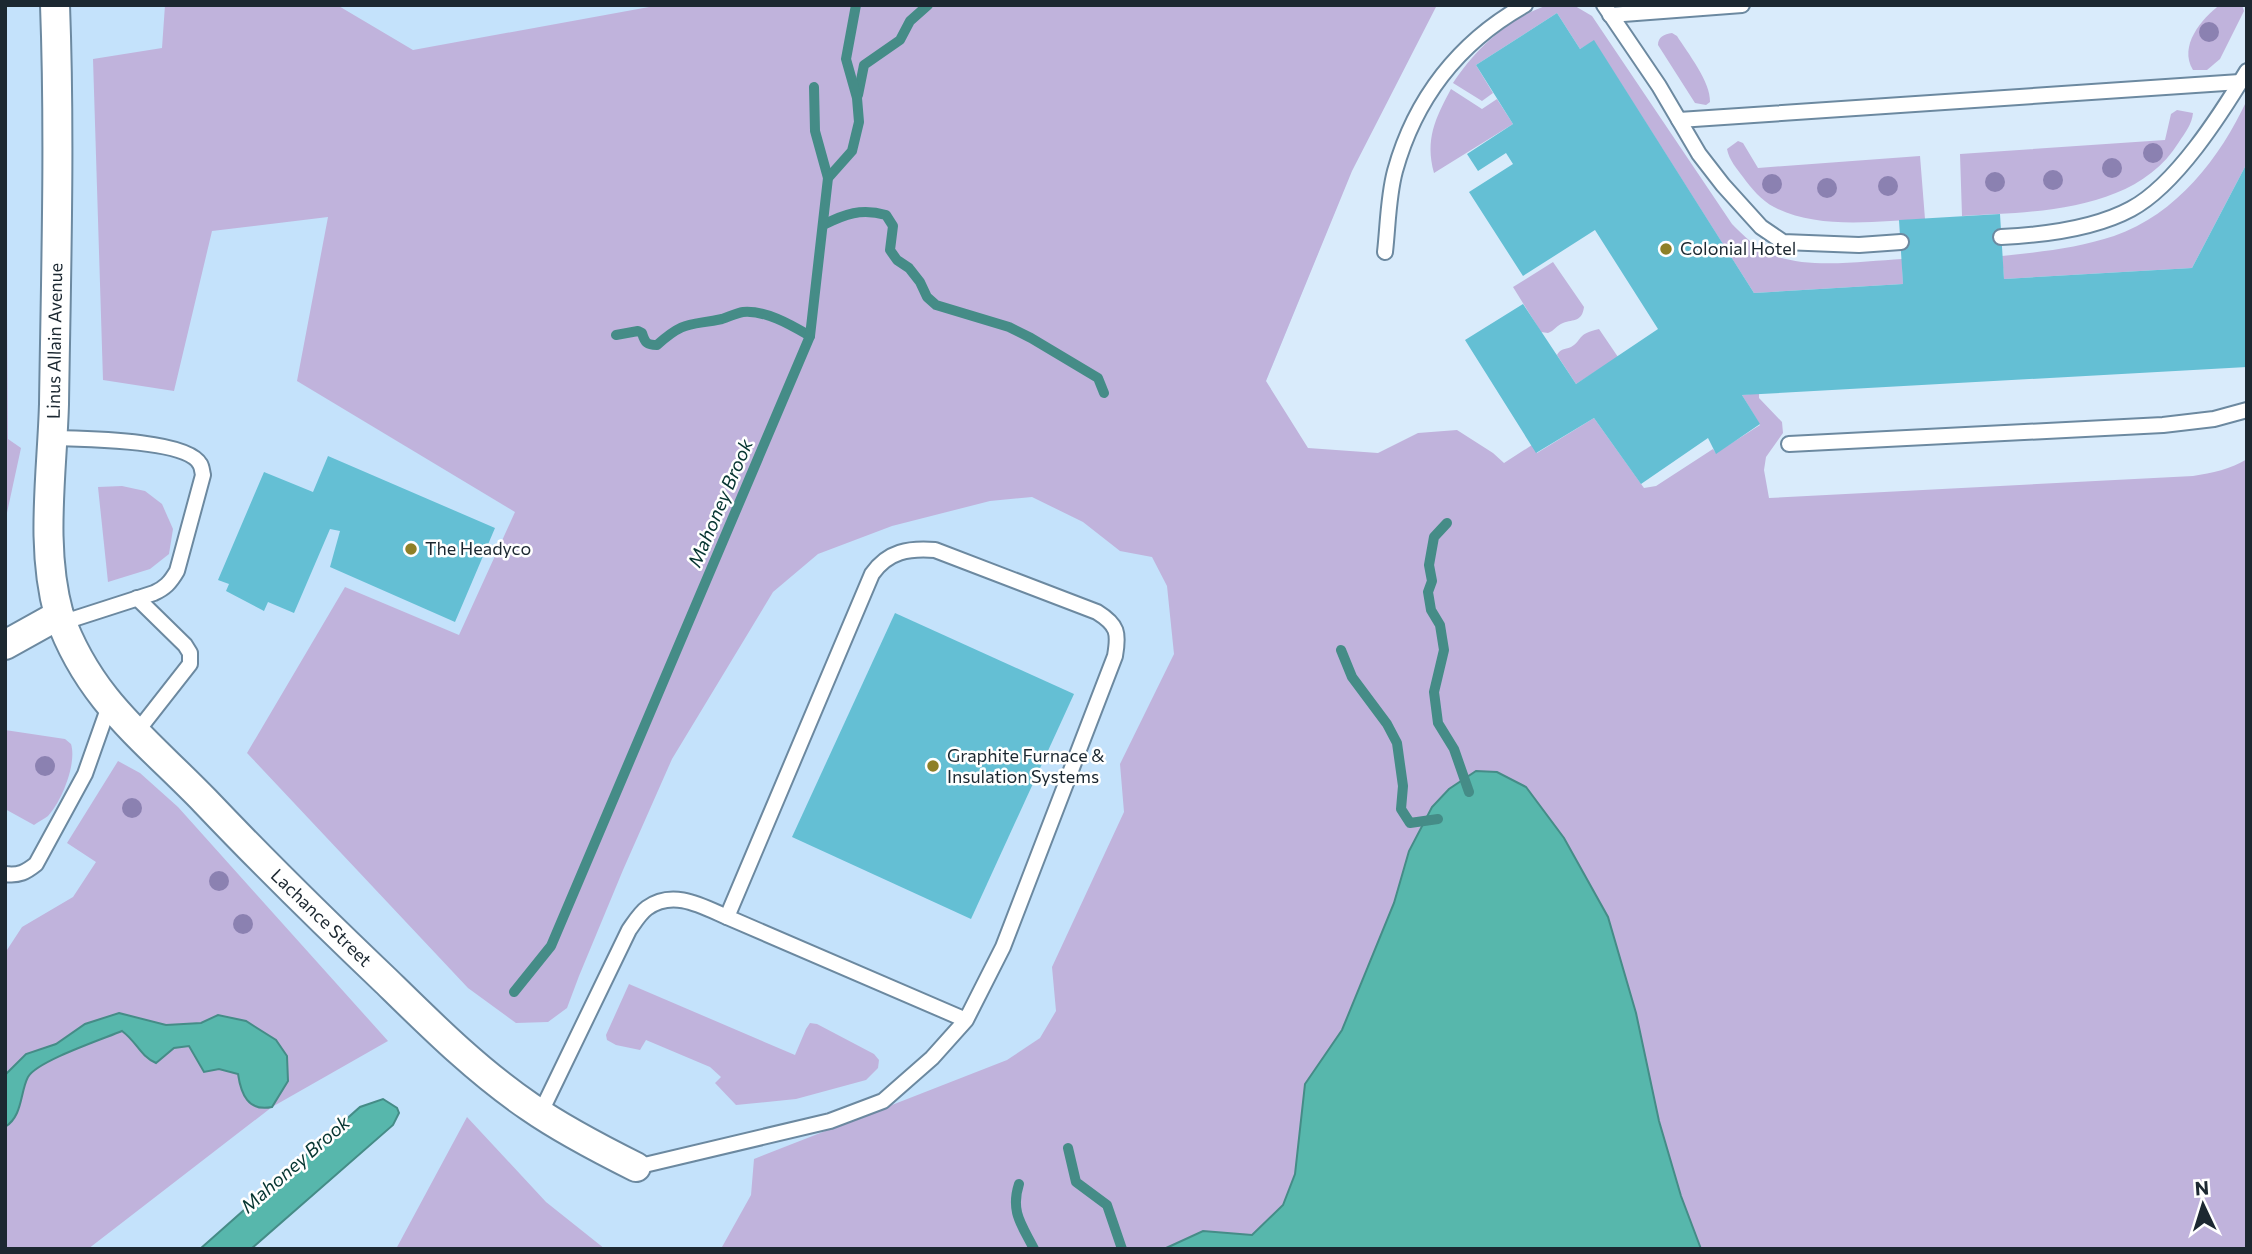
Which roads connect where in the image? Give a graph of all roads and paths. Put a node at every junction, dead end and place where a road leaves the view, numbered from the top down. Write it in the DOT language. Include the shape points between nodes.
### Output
graph roads {
  1 [pos="55,5"];
  2 [pos="1525,5"];
  3 [pos="1742,5"];
  4 [pos="1607,10"];
  5 [pos="2243,76"];
  6 [pos="1679,120"];
  7 [pos="2001,237"];
  8 [pos="1901,242"];
  9 [pos="1385,252"];
  10 [pos="2247,410"];
  11 [pos="53,438"];
  12 [pos="1789,444"];
  13 [pos="137,598"];
  14 [pos="60,619"];
  15 [pos="5,645"];
  16 [pos="109,706"];
  17 [pos="136,733"];
  18 [pos="5,874"];
  19 [pos="727,917"];
  20 [pos="965,1020"];
  21 [pos="540,1114"];
  22 [pos="636,1167"];
  1 -- 11 [label="street, Linus Allain Avenue" via="58,170"];
  2 -- 9 [label="lane" via="1465,49 1413,119 1394,174"];
  3 -- 4 [label="lane"];
  4 -- 6 [label="lane"];
  5 -- 6 [label="lane"];
  5 -- 7 [label="lane" via="2183,162 2132,209 2099,222"];
  6 -- 8 [label="lane" via="1723,185 1761,227 1783,242"];
  10 -- 12 [label="lane" via="2163,425"];
  11 -- 13 [label="lane" via="151,444 186,453 200,464 203,475 177,571 164,589"];
  11 -- 14 [label="street, Linus Allain Avenue" via="48,547"];
  13 -- 14 [label="lane"];
  13 -- 17 [label="lane" via="185,645 190,664"];
  14 -- 15 [label="street"];
  14 -- 16 [label="street, Lachance Street" via="78,661"];
  16 -- 17 [label="street, Lachance Street"];
  16 -- 18 [label="lane" via="85,774 36,864 25,872"];
  17 -- 21 [label="street, Lachance Street" via="420,1014 473,1063"];
  19 -- 20 [label="lane"];
  19 -- 20 [label="lane" via="881,561 914,548 935,551 1097,612 1110,620 1118,636 1115,656 1003,947"];
  19 -- 21 [label="lane" via="691,901 667,899 646,909 629,930"];
  20 -- 22 [label="lane" via="932,1058 883,1101 830,1121"];
  21 -- 22 [label="street, Lachance Street"];
}
